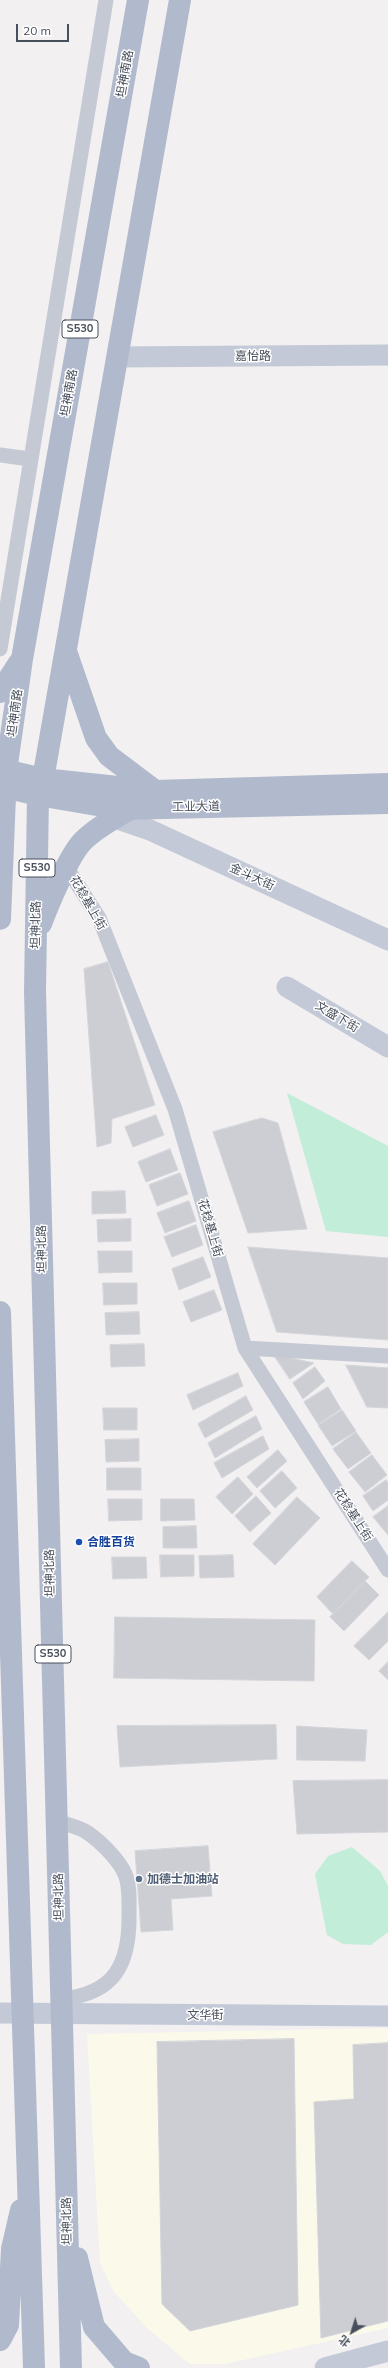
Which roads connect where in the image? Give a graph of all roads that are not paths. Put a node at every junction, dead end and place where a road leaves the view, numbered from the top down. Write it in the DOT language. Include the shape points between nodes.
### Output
graph roads {
  1 [pos="106,0"];
  2 [pos="138,0"];
  3 [pos="180,0"];
  4 [pos="388,356"];
  5 [pos="117,357"];
  6 [pos="0,455"];
  7 [pos="30,459"];
  8 [pos="0,649"];
  9 [pos="66,651"];
  10 [pos="22,659"];
  11 [pos="0,692"];
  12 [pos="3,779"];
  13 [pos="388,784"];
  14 [pos="41,787"];
  15 [pos="155,791"];
  16 [pos="388,804"];
  17 [pos="124,813"];
  18 [pos="67,868"];
  19 [pos="0,919"];
  20 [pos="388,940"];
  21 [pos="36,941"];
  22 [pos="286,987"];
  23 [pos="388,1047"];
  24 [pos="0,1312"];
  25 [pos="245,1348"];
  26 [pos="388,1356"];
  27 [pos="388,1570"];
  28 [pos="57,1821"];
  29 [pos="62,2007"];
  30 [pos="0,2013"];
  31 [pos="22,2014"];
  32 [pos="388,2016"];
  33 [pos="27,2181"];
  34 [pos="67,2215"];
  35 [pos="0,2340"];
  36 [pos="388,2351"];
  37 [pos="388,2366"];
  38 [pos="34,2368"];
  39 [pos="71,2368"];
  40 [pos="139,2368"];
  41 [pos="325,2368"];
  42 [pos="379,2368"];
  1 -- 7 [label="street"];
  2 -- 10 [label="main road, 坦神南路 / S530"];
  3 -- 5 [label="main road, S530"];
  4 -- 5 [label="street, 嘉怡路"];
  5 -- 9 [label="main road, S530"];
  6 -- 7 [label="street"];
  7 -- 8 [label="street"];
  9 -- 14 [label="main road, S530"];
  9 -- 15 [label="main road" via="96,738 109,756"];
  10 -- 11 [label="main road"];
  10 -- 12 [label="main road, 坦神南路 / S530"];
  12 -- 14 [label="main road"];
  12 -- 19 [label="main road, S530"];
  13 -- 15 [label="main road, 工业大道"];
  14 -- 15 [label="main road, 工业大道"];
  14 -- 17 [label="main road, 工业大道" via="120,809"];
  14 -- 21 [label="main road, 坦神北路 / S530"];
  16 -- 17 [label="main road, 工业大道"];
  17 -- 18 [label="main road" via="82,842"];
  17 -- 20 [label="street, 金斗大街" via="150,830"];
  18 -- 21 [label="main road" via="50,901"];
  18 -- 25 [label="street, 花稔基上街" via="99,918 175,1109"];
  21 -- 28 [label="main road, 坦神北路 / S530" via="35,992"];
  22 -- 23 [label="street, 文盛下街"];
  24 -- 31 [label="main road"];
  25 -- 26 [label="street"];
  25 -- 27 [label="street, 花稔基上街"];
  28 -- 29 [label="main road, 坦神北路 / S530"];
  28 -- 29 [label="street" via="88,1833 113,1857 125,1874 129,1897 129,1943 125,1959 113,1978"];
  29 -- 31 [label="street, 文华街"];
  29 -- 32 [label="street, 文华街"];
  29 -- 34 [label="main road, 坦神北路 / S530"];
  30 -- 31 [label="street, 文华街"];
  31 -- 33 [label="main road"];
  33 -- 35 [label="main road" via="12,2249 8,2325"];
  33 -- 38 [label="main road"];
  34 -- 39 [label="main road, 坦神北路 / S530"];
  34 -- 40 [label="main road" via="94,2327 124,2362"];
  36 -- 41 [label="street"];
  37 -- 42 [label="street"];
}
